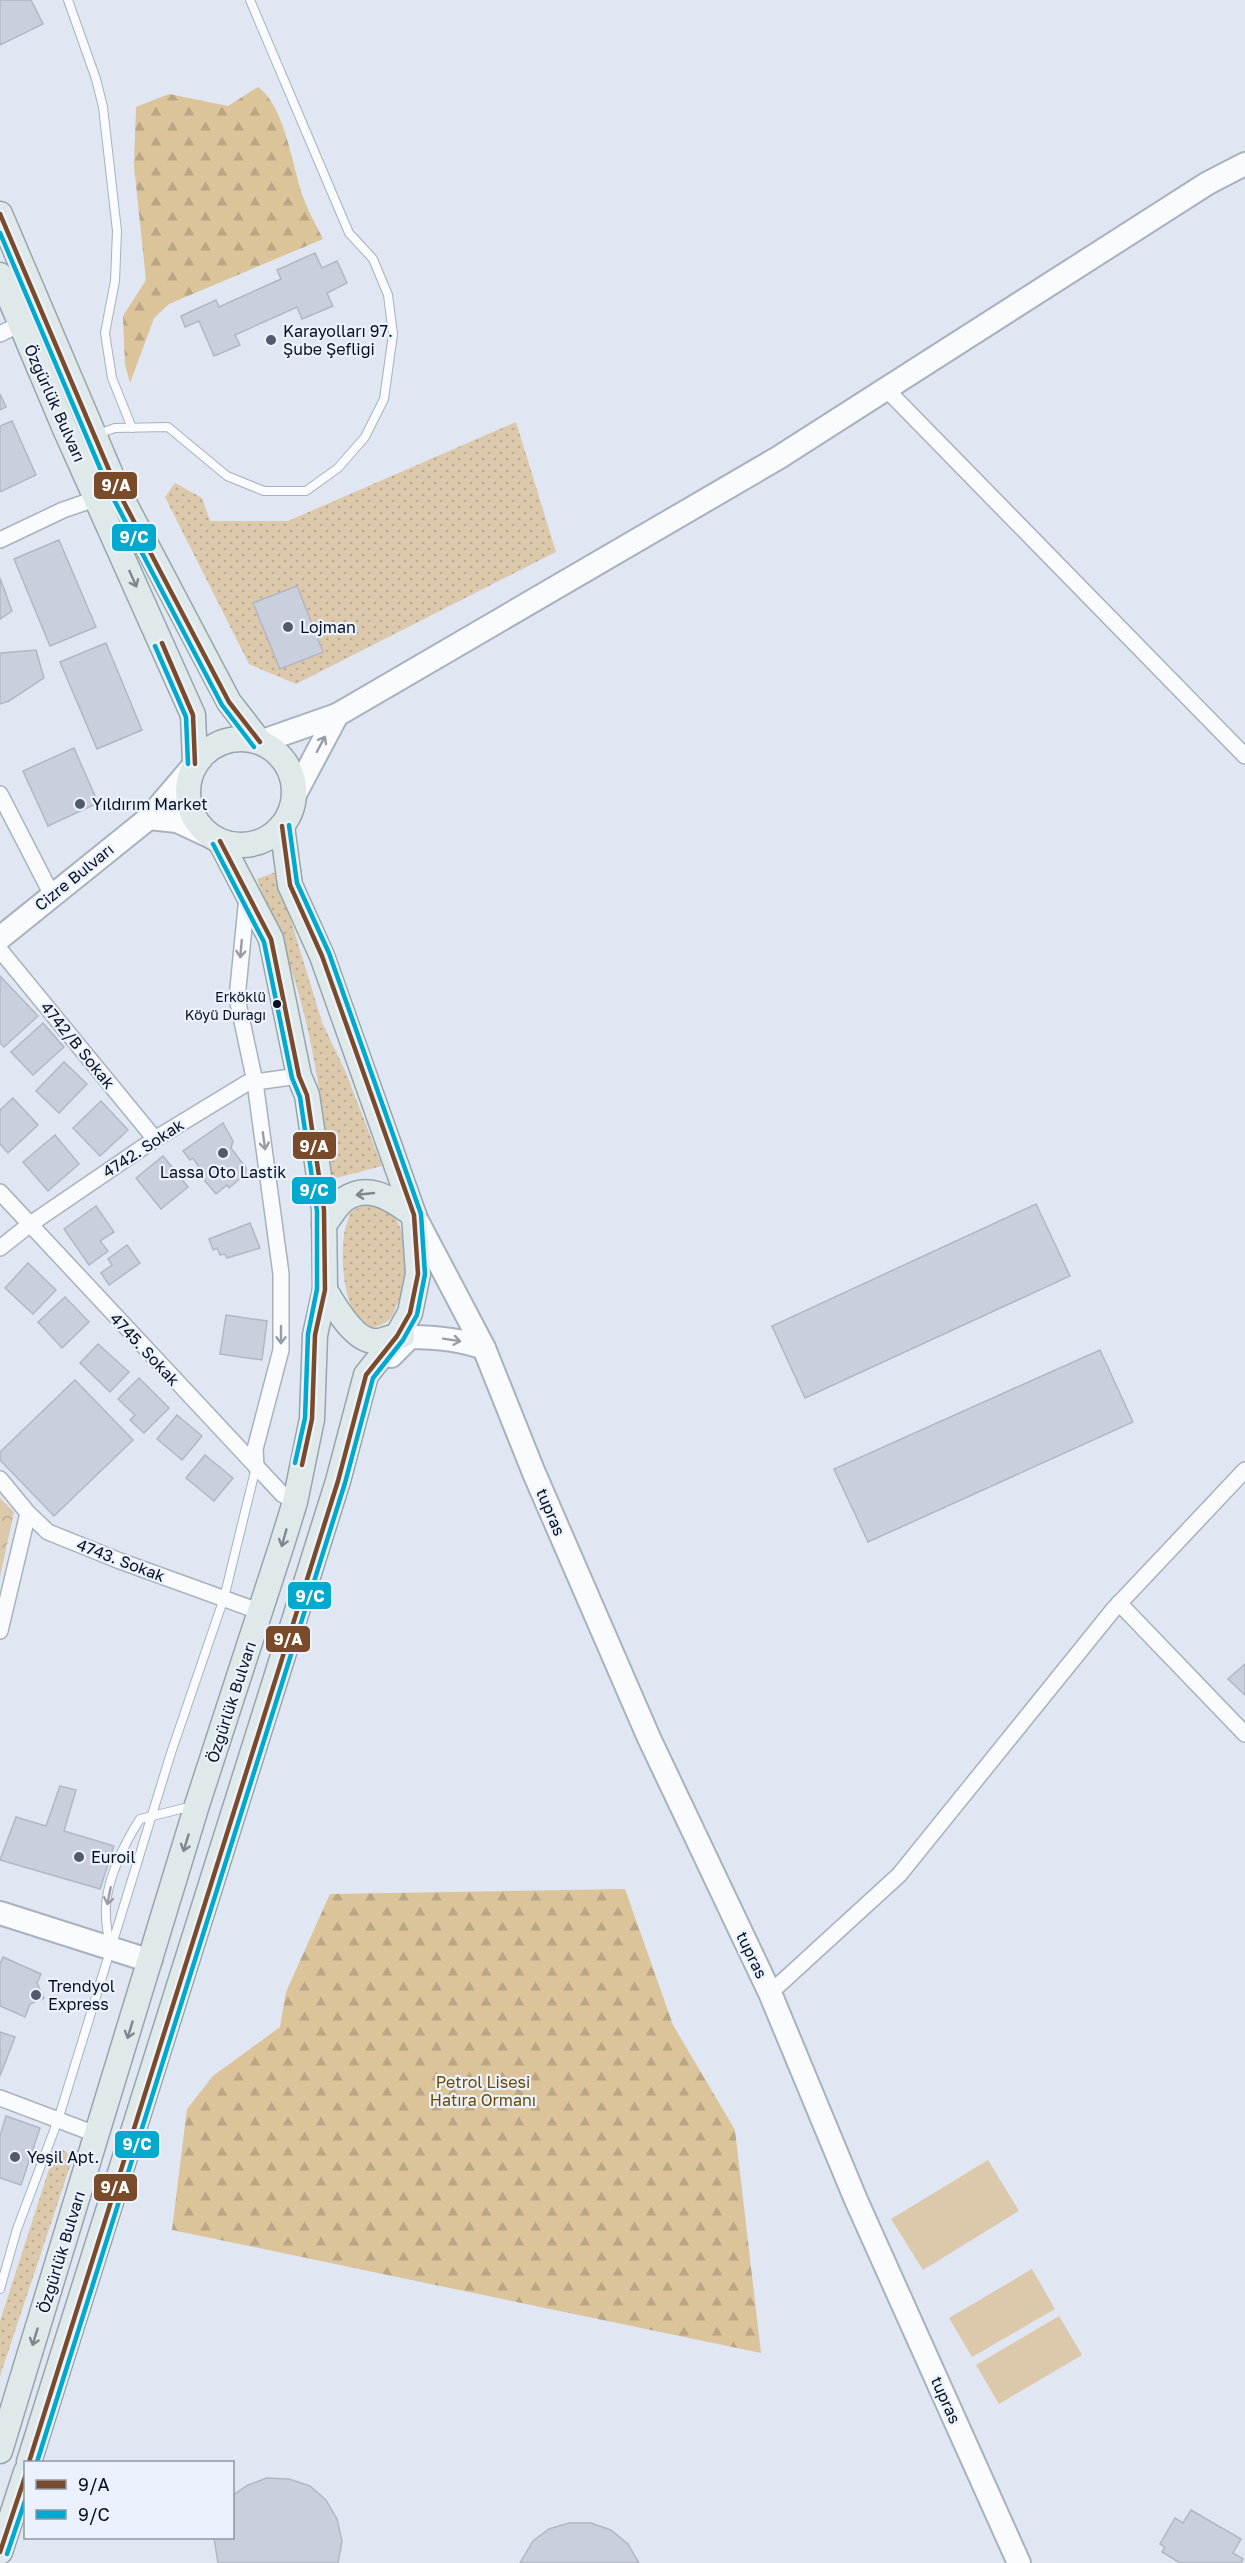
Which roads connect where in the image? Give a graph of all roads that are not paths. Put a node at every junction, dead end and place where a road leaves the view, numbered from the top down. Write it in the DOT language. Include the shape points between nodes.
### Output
graph roads {
  1 [pos="68,0"];
  2 [pos="250,0"];
  3 [pos="1245,164"];
  4 [pos="0,214"];
  5 [pos="0,276"];
  6 [pos="9,323"];
  7 [pos="886,389"];
  8 [pos="132,428"];
  9 [pos="93,436"];
  10 [pos="98,498"];
  11 [pos="0,540"];
  12 [pos="337,715"];
  13 [pos="260,742"];
  14 [pos="1245,756"];
  15 [pos="195,764"];
  16 [pos="0,794"];
  17 [pos="294,796"];
  18 [pos="149,818"];
  19 [pos="282,826"];
  20 [pos="220,841"];
  21 [pos="248,891"];
  22 [pos="52,895"];
  23 [pos="0,938"];
  24 [pos="0,950"];
  25 [pos="299,1076"];
  26 [pos="255,1082"];
  27 [pos="155,1139"];
  28 [pos="0,1191"];
  29 [pos="414,1215"];
  30 [pos="29,1225"];
  31 [pos="324,1225"];
  32 [pos="0,1248"];
  33 [pos="325,1290"];
  34 [pos="403,1337"];
  35 [pos="483,1348"];
  36 [pos="256,1467"];
  37 [pos="1245,1470"];
  38 [pos="0,1479"];
  39 [pos="295,1502"];
  40 [pos="28,1513"];
  41 [pos="224,1598"];
  42 [pos="1119,1603"];
  43 [pos="261,1612"];
  44 [pos="0,1631"];
  45 [pos="1245,1734"];
  46 [pos="197,1805"];
  47 [pos="150,1817"];
  48 [pos="0,1913"];
  49 [pos="110,1947"];
  50 [pos="151,1959"];
  51 [pos="771,1993"];
  52 [pos="0,2098"];
  53 [pos="58,2120"];
  54 [pos="98,2135"];
  55 [pos="0,2289"];
  56 [pos="0,2451"];
  57 [pos="29,2461"];
  58 [pos="24,2478"];
  59 [pos="0,2552"];
  60 [pos="1019,2563"];
  1 -- 8 [label="lane" via="103,107 117,231 115,282 105,333 112,378"];
  2 -- 8 [label="lane" via="349,233 373,259 388,295 393,334 384,399 366,437 338,468 306,492 264,491 227,476 168,427"];
  3 -- 7 [label="street" via="1208,183"];
  4 -- 9 [label="main road"];
  5 -- 6 [label="main road, Özgürlük Bulvarı"];
  6 -- 10 [label="main road, Özgürlük Bulvarı"];
  7 -- 12 [label="street" via="778,458"];
  7 -- 14 [label="street"];
  8 -- 9 [label="lane" via="115,428"];
  9 -- 13 [label="main road" via="229,702"];
  10 -- 11 [label="street"];
  10 -- 15 [label="main road, Özgürlük Bulvarı, one-way" via="193,715"];
  12 -- 13 [label="street"];
  17 -- 12 [label="street, one-way"];
  13 -- 15 [label="main road" via="231,739 210,749"];
  13 -- 17 [label="main road" via="286,763 293,779"];
  15 -- 18 [label="street, Cizre Bulvarı"];
  15 -- 20 [label="main road" via="188,781 188,800 205,831"];
  16 -- 22 [label="street"];
  17 -- 19 [label="main road"];
  18 -- 20 [label="street" via="177,821"];
  18 -- 22 [label="street, Cizre Bulvarı"];
  19 -- 20 [label="main road" via="260,842 233,845"];
  19 -- 29 [label="main road" via="290,885 322,956"];
  20 -- 21 [label="main road, Özgürlük Bulvarı"];
  21 -- 25 [label="main road, Özgürlük Bulvarı" via="271,939"];
  21 -- 26 [label="street, one-way" via="237,998"];
  22 -- 23 [label="street, Cizre Bulvarı"];
  24 -- 27 [label="street, 4742/B Sokak"];
  25 -- 26 [label="street, 4742. Sokak"];
  25 -- 31 [label="main road, Özgürlük Bulvarı" via="307,1095"];
  26 -- 27 [label="street, 4742. Sokak"];
  26 -- 36 [label="street, one-way" via="281,1274 281,1350 255,1449"];
  27 -- 30 [label="street, 4742. Sokak"];
  28 -- 30 [label="street, 4745. Sokak"];
  29 -- 31 [label="main road, one-way" via="390,1198 362,1192 345,1199"];
  29 -- 34 [label="main road" via="418,1274"];
  29 -- 35 [label="street, tupras"];
  30 -- 32 [label="street, 4742. Sokak"];
  30 -- 36 [label="street, 4745. Sokak"];
  31 -- 33 [label="main road, Özgürlük Bulvarı"];
  33 -- 34 [label="main road" via="360,1338 374,1342"];
  33 -- 39 [label="main road, Özgürlük Bulvarı" via="315,1335 312,1419"];
  34 -- 35 [label="street, one-way" via="437,1337"];
  34 -- 57 [label="main road, Özgürlük Bulvarı" via="366,1375 338,1481"];
  35 -- 51 [label="street, tupras" via="649,1738"];
  36 -- 39 [label="street, 4745. Sokak"];
  36 -- 41 [label="lane"];
  37 -- 42 [label="street"];
  38 -- 40 [label="street, 4743. Sokak"];
  39 -- 43 [label="main road, Özgürlük Bulvarı, one-way"];
  40 -- 41 [label="street, 4743. Sokak" via="48,1532"];
  40 -- 44 [label="street"];
  41 -- 43 [label="street, 4743. Sokak"];
  41 -- 47 [label="lane"];
  42 -- 45 [label="street"];
  42 -- 51 [label="street" via="899,1875"];
  43 -- 46 [label="main road, Özgürlük Bulvarı"];
  46 -- 47 [label="lane"];
  46 -- 50 [label="main road, Özgürlük Bulvarı, one-way"];
  47 -- 49 [label="lane"];
  47 -- 49 [label="lane, one-way" via="140,1819 123,1846 111,1883 105,1913"];
  48 -- 49 [label="street"];
  49 -- 50 [label="street"];
  49 -- 53 [label="lane"];
  50 -- 54 [label="main road, Özgürlük Bulvarı, one-way"];
  51 -- 60 [label="street, tupras" via="856,2200"];
  52 -- 53 [label="street"];
  53 -- 54 [label="street"];
  53 -- 55 [label="lane" via="17,2229"];
  54 -- 56 [label="main road, Özgürlük Bulvarı, one-way"];
  58 -- 59 [label="main road"];
}
